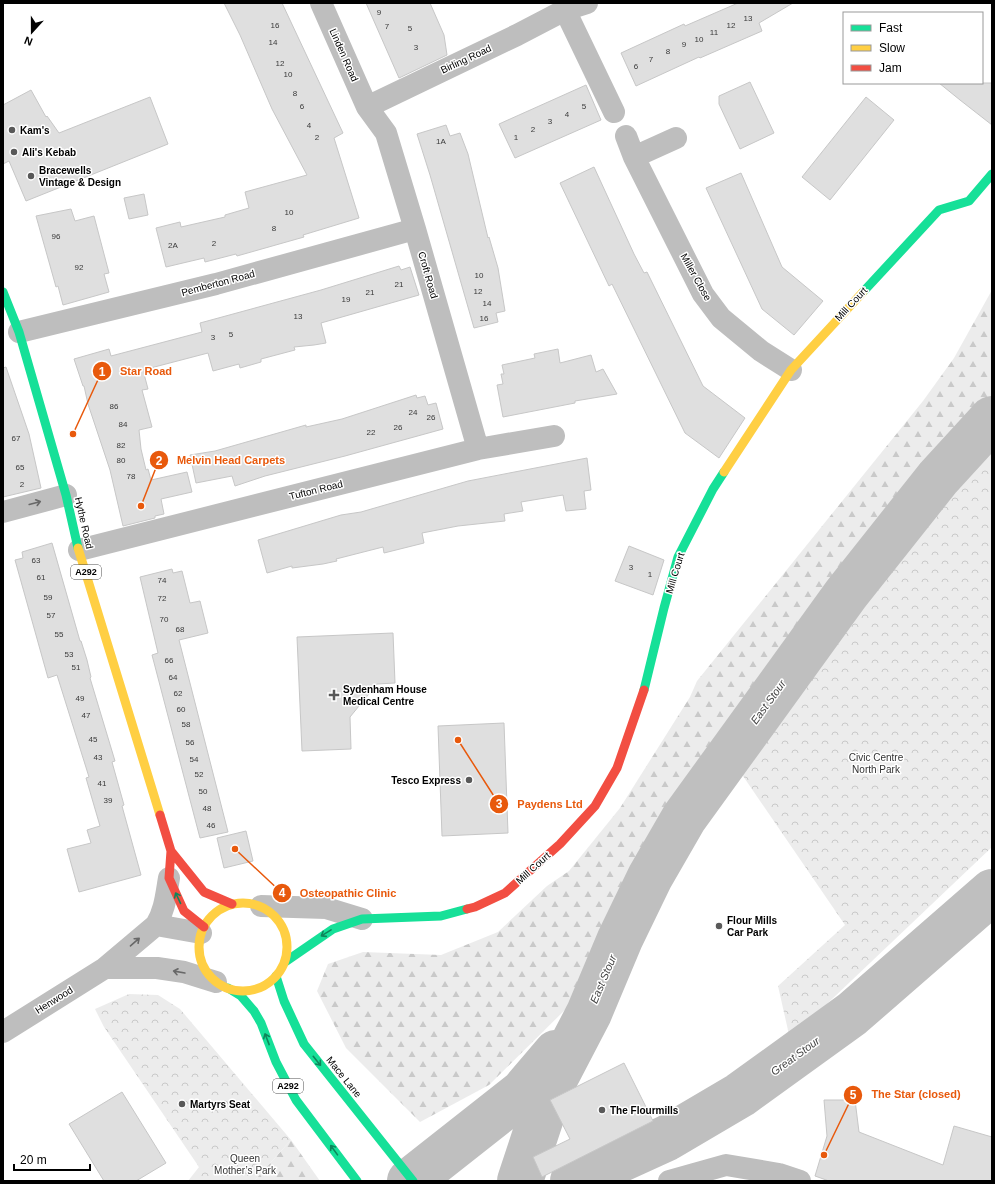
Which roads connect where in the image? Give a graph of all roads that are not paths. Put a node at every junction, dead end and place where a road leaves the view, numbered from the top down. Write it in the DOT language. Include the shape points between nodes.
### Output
graph roads {
  1 [pos="321,3"];
  2 [pos="587,3"];
  3 [pos="565,10"];
  4 [pos="367,107"];
  5 [pos="614,112"];
  6 [pos="626,136"];
  7 [pos="676,138"];
  8 [pos="634,156"];
  9 [pos="992,174"];
  10 [pos="415,229"];
  11 [pos="3,292"];
  12 [pos="19,332"];
  13 [pos="791,370"];
  14 [pos="554,436"];
  15 [pos="478,449"];
  16 [pos="66,495"];
  17 [pos="3,512"];
  18 [pos="79,550"];
  19 [pos="171,851"];
  20 [pos="169,878"];
  21 [pos="232,904"];
  22 [pos="261,906"];
  23 [pos="362,919"];
  24 [pos="156,925"];
  25 [pos="202,930"];
  26 [pos="285,962"];
  27 [pos="106,968"];
  28 [pos="276,976"];
  29 [pos="222,985"];
  30 [pos="3,1032"];
  31 [pos="357,1181"];
  32 [pos="413,1181"];
  33 [pos="669,1181"];
  34 [pos="800,1181"];
  1 -- 4 [label="street, Linden Road"];
  2 -- 3 [label="street, Birling Road"];
  3 -- 4 [label="street, Birling Road"];
  3 -- 5 [label="street"];
  4 -- 10 [label="street, Croft Road" via="386,133"];
  6 -- 8 [label="street, Miller Close"];
  7 -- 8 [label="street"];
  8 -- 13 [label="street, Miller Close" via="703,294 721,318 761,351"];
  9 -- 13 [label="main road, Mill Court" via="969,201 939,210"];
  10 -- 12 [label="street, Pemberton Road" via="216,284"];
  10 -- 15 [label="street, Croft Road"];
  11 -- 12 [label="main road, Hythe Road / A292"];
  12 -- 16 [label="main road, Hythe Road / A292"];
  13 -- 23 [label="main road, Mill Court" via="714,489 678,557 645,688 617,768 595,806 560,844 505,893 475,907 441,916"];
  14 -- 15 [label="street, Tufton Road"];
  15 -- 18 [label="street, Tufton Road"];
  17 -- 16 [label="street, one-way"];
  16 -- 18 [label="main road, Hythe Road / A292"];
  18 -- 19 [label="main road, Hythe Road / A292"];
  19 -- 20 [label="main road, Hythe Road / A292"];
  19 -- 21 [label="main road, Hythe Road / A292" via="204,892"];
  20 -- 24 [label="street, Henwood" via="164,908"];
  25 -- 20 [label="main road, Hythe Road / A292, one-way" via="184,911"];
  21 -- 22 [label="main road" via="247,903"];
  21 -- 25 [label="main road" via="211,916"];
  22 -- 23 [label="street, Mill Court" via="326,908"];
  22 -- 26 [label="main road" via="281,924 286,936"];
  23 -- 26 [label="main road, Mill Court, one-way" via="333,929"];
  24 -- 25 [label="street"];
  27 -- 24 [label="street, Henwood, one-way"];
  25 -- 29 [label="main road" via="199,946 201,960 207,972"];
  26 -- 28 [label="main road"];
  29 -- 27 [label="street, one-way" via="184,972 157,968"];
  27 -- 30 [label="street, Henwood"];
  28 -- 29 [label="main road" via="254,989 241,990"];
  28 -- 32 [label="main road, Mace Lane, one-way" via="284,1001 304,1044"];
  31 -- 29 [label="main road, A292, one-way" via="296,1100 254,1011 241,996"];
  33 -- 34 [label="street" via="726,1165 779,1174"];
}
